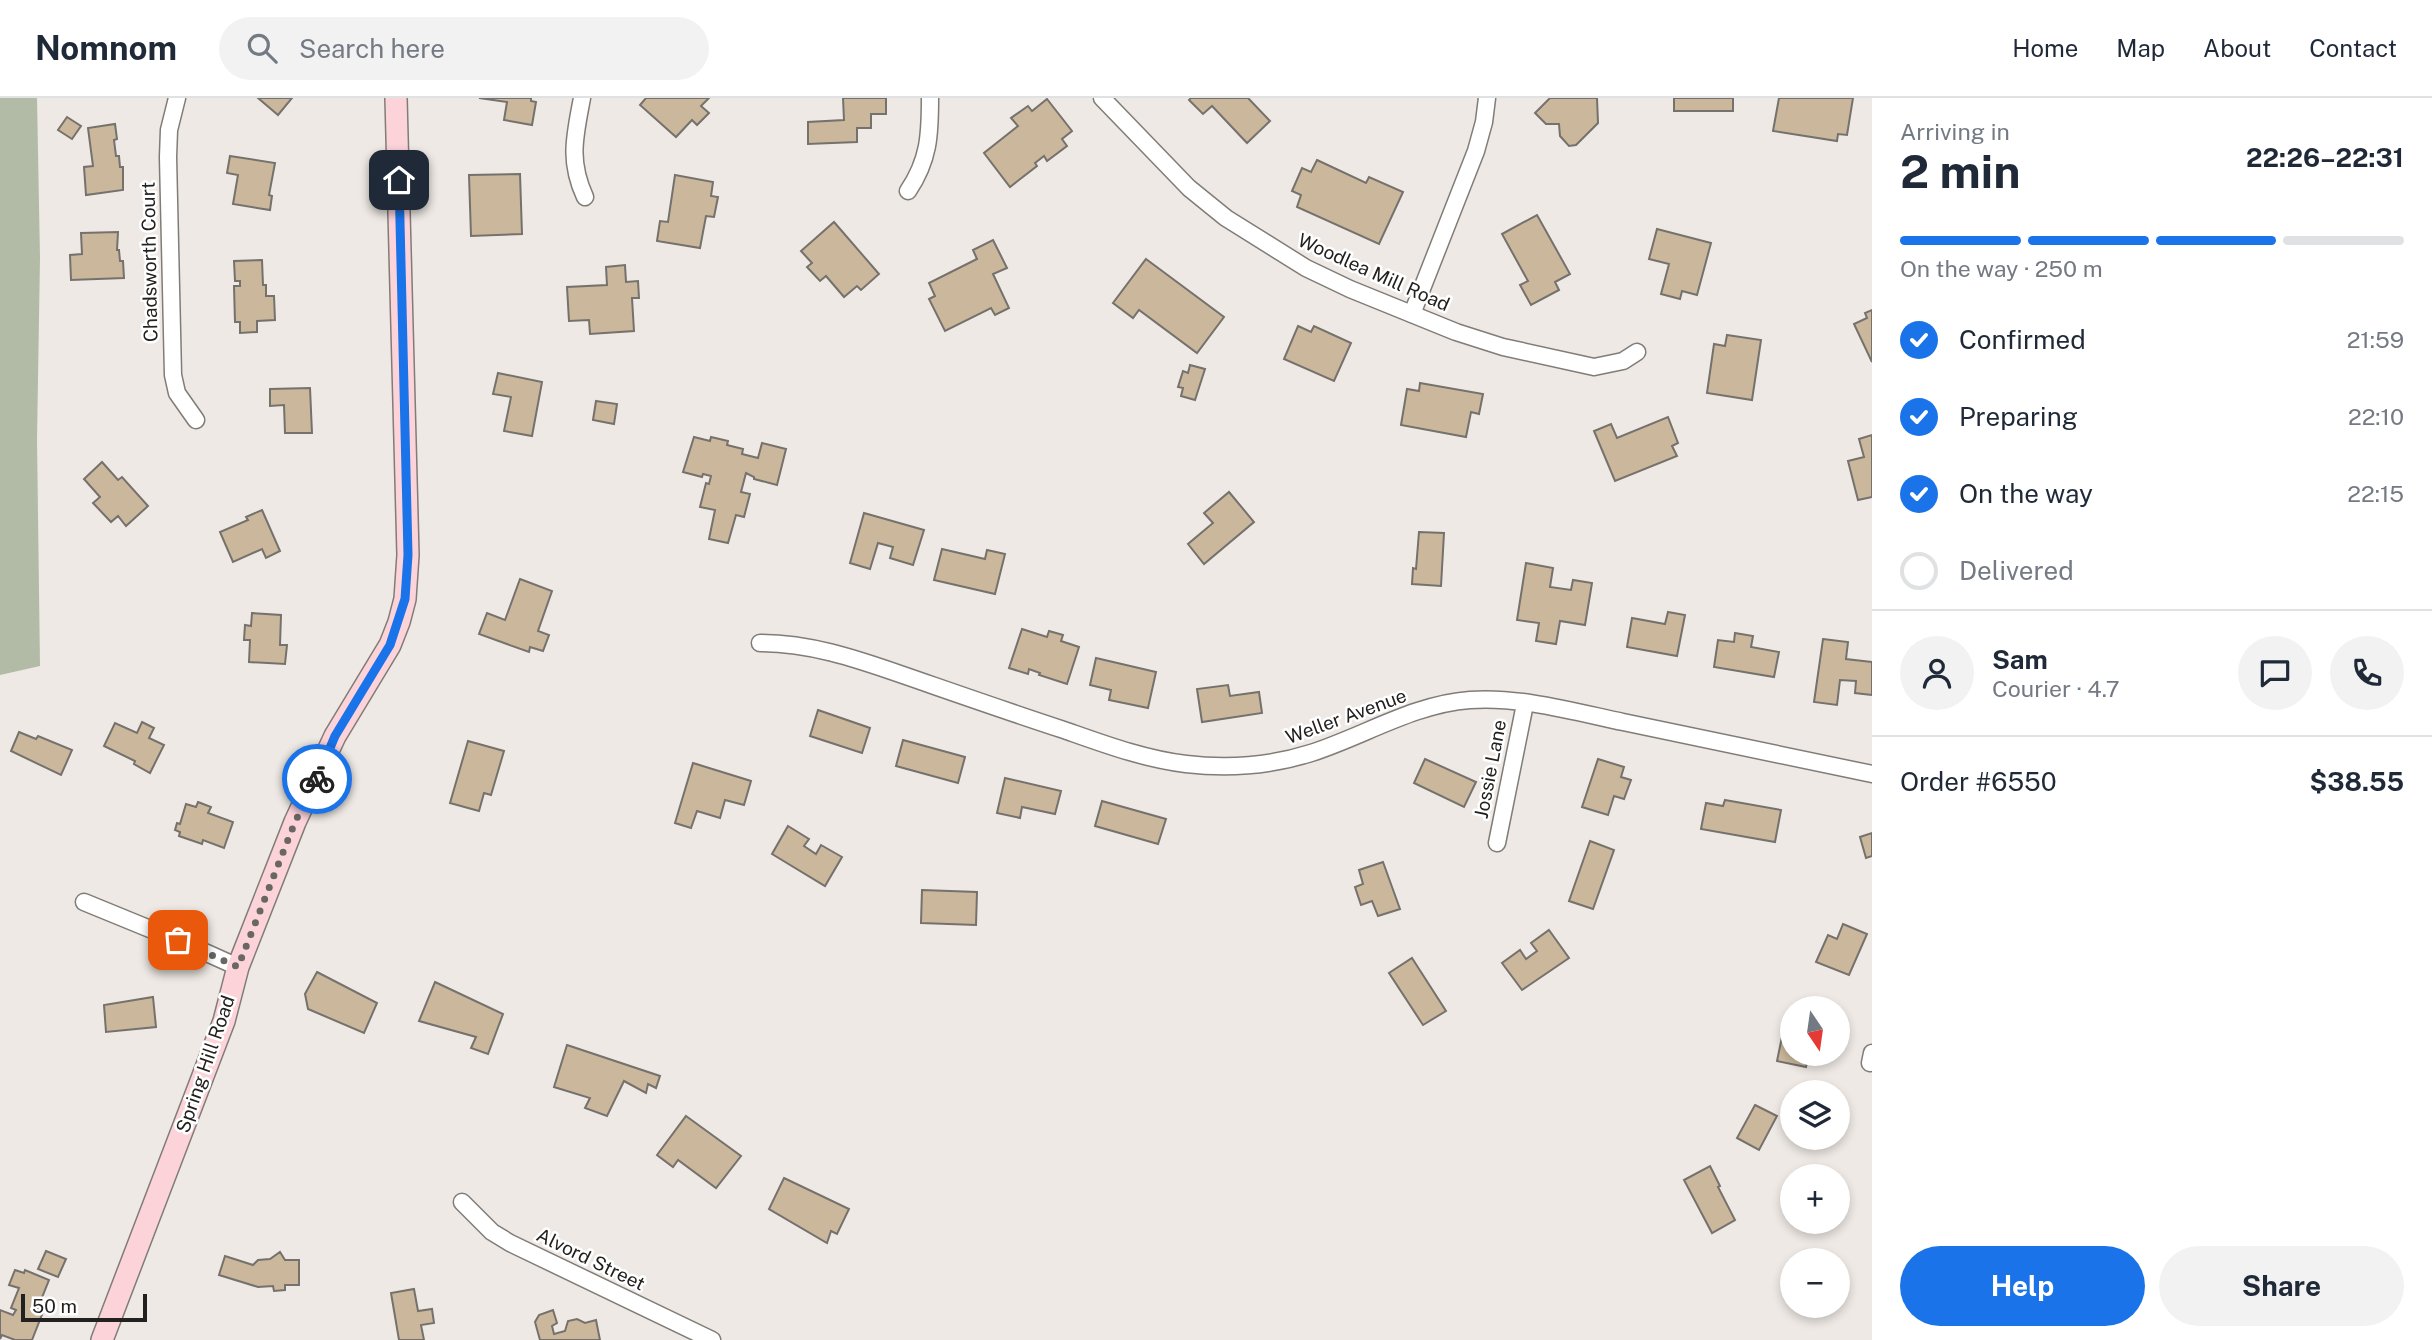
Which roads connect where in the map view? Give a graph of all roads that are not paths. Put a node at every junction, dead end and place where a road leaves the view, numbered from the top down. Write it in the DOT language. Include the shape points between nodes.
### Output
graph roads {
  1 [pos="177,98"];
  2 [pos="396,98"];
  3 [pos="582,98"];
  4 [pos="930,98"];
  5 [pos="1102,98"];
  6 [pos="1487,98"];
  7 [pos="908,191"];
  8 [pos="585,197"];
  9 [pos="1412,314"];
  10 [pos="1637,352"];
  11 [pos="196,420"];
  12 [pos="760,643"];
  13 [pos="1525,704"];
  14 [pos="1872,774"];
  15 [pos="1497,843"];
  16 [pos="84,902"];
  17 [pos="238,967"];
  18 [pos="463,1202"];
  19 [pos="102,1340"];
  20 [pos="712,1340"];
  1 -- 11 [label="street, Chadsworth Court" via="168,157 173,375 177,393"];
  2 -- 17 [label="main road, Spring Hill Road" via="408,555 405,599 390,645 335,736 295,822"];
  3 -- 8 [label="street" via="573,143 574,166"];
  4 -- 7 [label="street" via="928,147"];
  5 -- 9 [label="street, Woodlea Mill Road" via="1189,188 1226,218 1306,268"];
  6 -- 9 [label="street" via="1476,151"];
  9 -- 10 [label="street, Woodlea Mill Road" via="1503,347 1594,367"];
  12 -- 13 [label="street, Weller Avenue" via="809,646 1122,750 1216,767 1253,765 1313,752 1442,704 1494,699"];
  13 -- 14 [label="street, Weller Avenue"];
  13 -- 15 [label="street, Jossie Lane"];
  16 -- 17 [label="street"];
  17 -- 19 [label="main road, Spring Hill Road" via="224,1021"];
  18 -- 20 [label="street, Alvord Street" via="492,1232 510,1243"];
}
